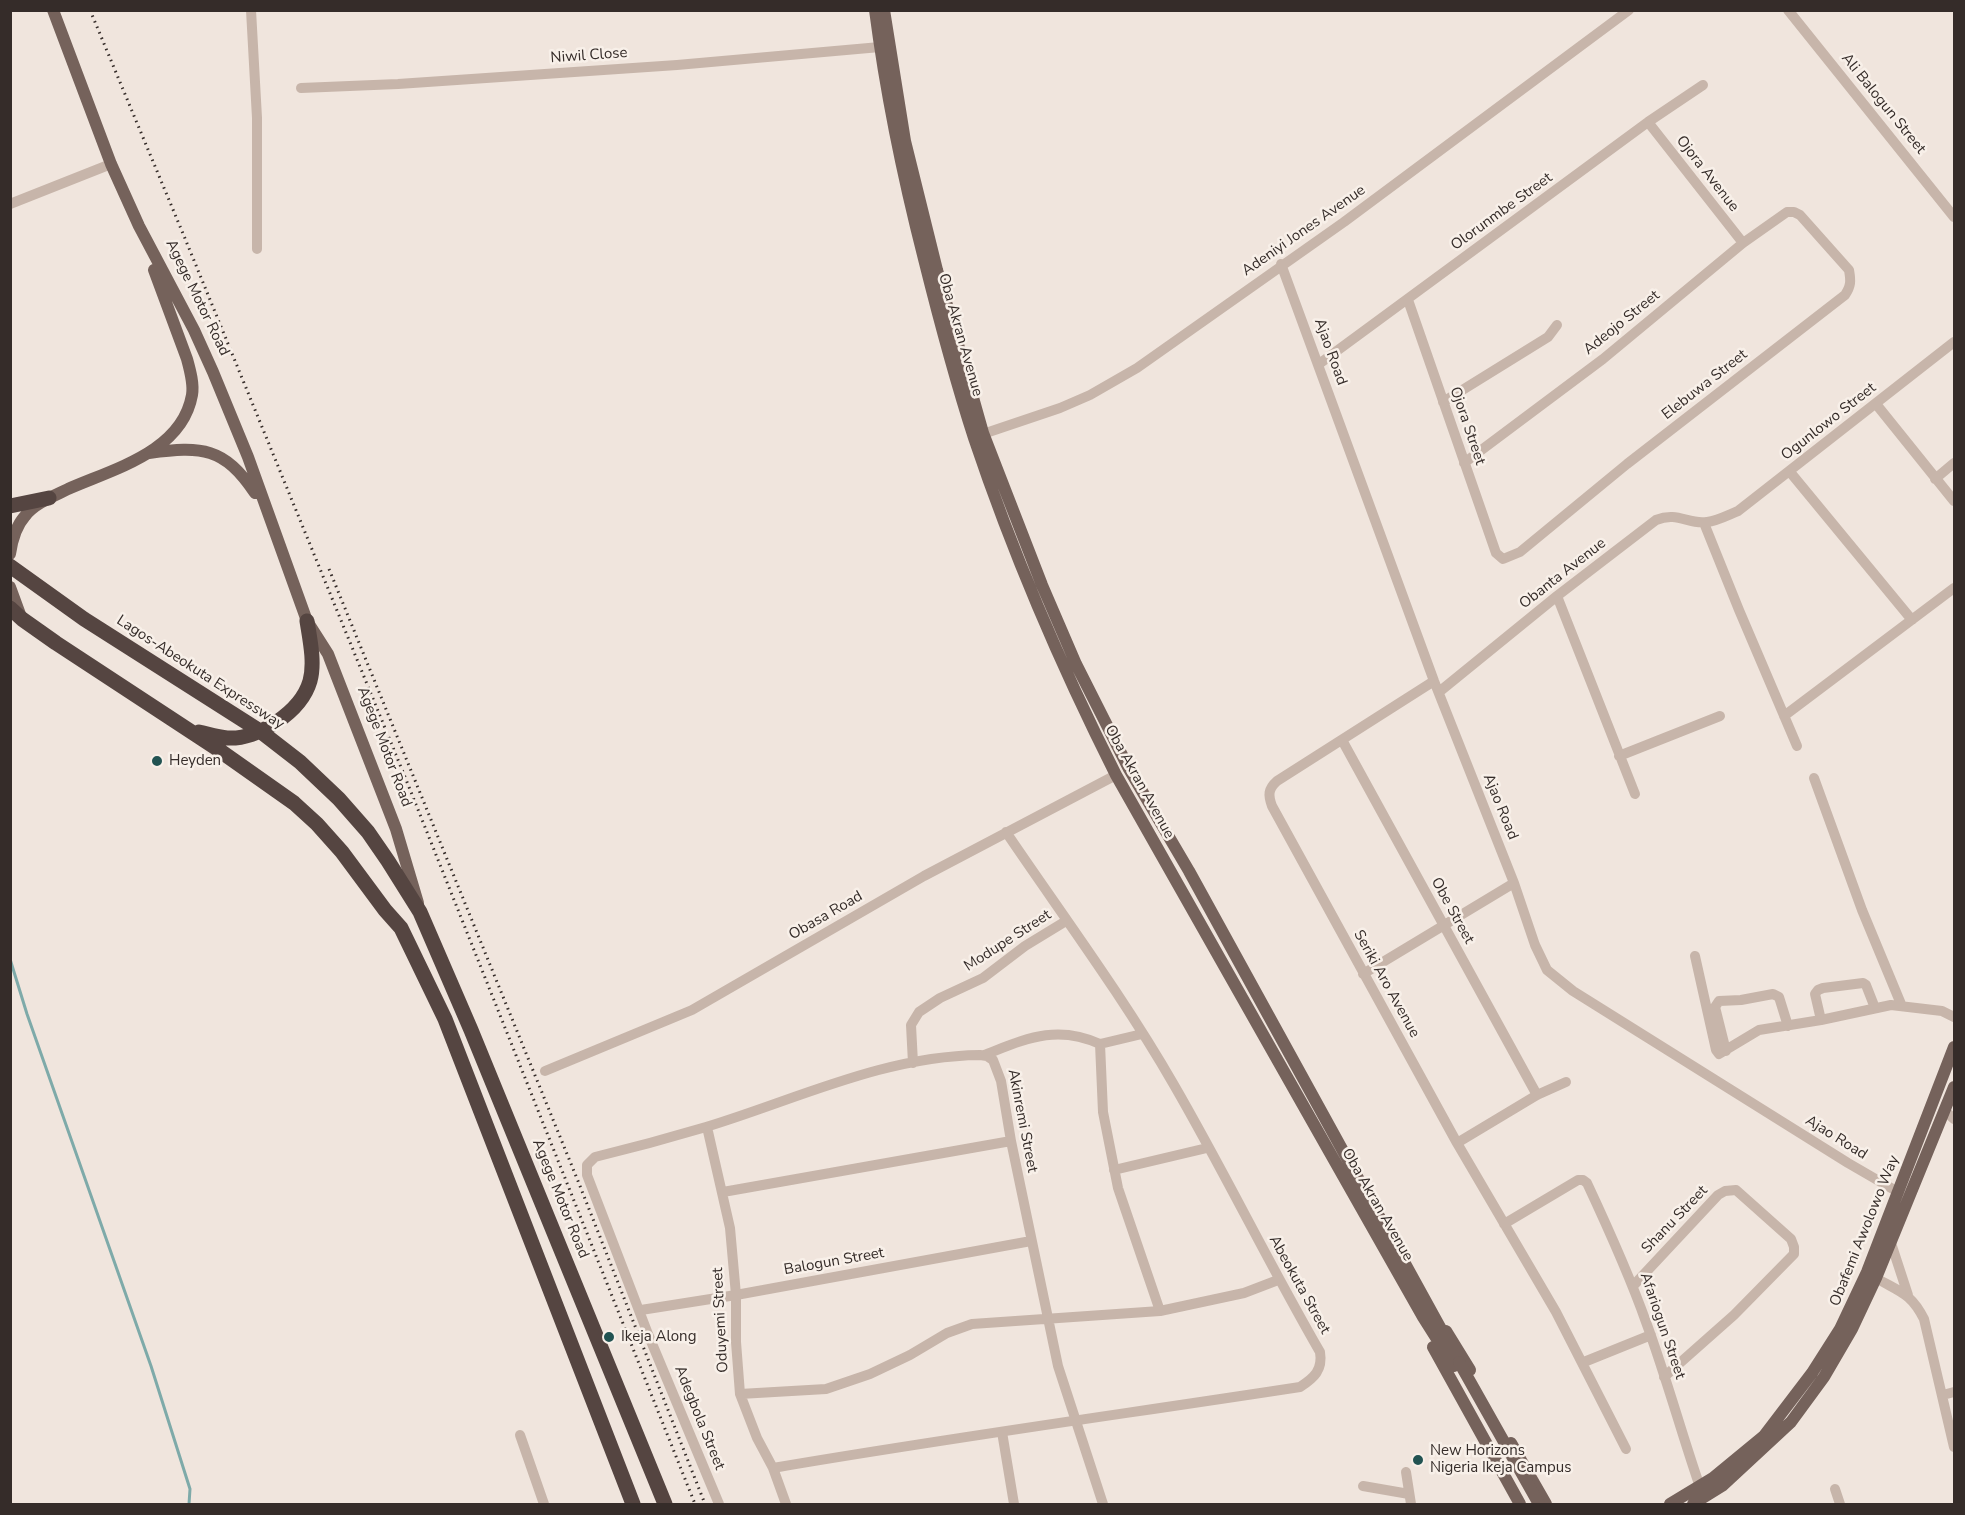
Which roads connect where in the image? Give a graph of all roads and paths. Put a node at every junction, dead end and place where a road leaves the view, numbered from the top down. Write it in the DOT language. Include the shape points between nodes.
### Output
graph roads {
  1 [pos="53,10"];
  2 [pos="251,10"];
  3 [pos="875,10"];
  4 [pos="884,10"];
  5 [pos="1629,10"];
  6 [pos="1788,10"];
  7 [pos="880,47"];
  8 [pos="1703,85"];
  9 [pos="301,87"];
  10 [pos="1648,122"];
  11 [pos="111,164"];
  12 [pos="10,204"];
  13 [pos="1800,215"];
  14 [pos="1954,217"];
  15 [pos="140,226"];
  16 [pos="1743,243"];
  17 [pos="257,249"];
  18 [pos="1281,264"];
  19 [pos="1408,300"];
  20 [pos="1557,325"];
  21 [pos="1954,342"];
  22 [pos="1319,364"];
  23 [pos="1443,402"];
  24 [pos="1876,404"];
  25 [pos="979,435"];
  26 [pos="148,453"];
  27 [pos="1464,463"];
  28 [pos="1954,463"];
  29 [pos="1790,472"];
  30 [pos="1935,479"];
  31 [pos="49,498"];
  32 [pos="1954,501"];
  33 [pos="10,506"];
  34 [pos="264,507"];
  35 [pos="1718,519"];
  36 [pos="1704,523"];
  37 [pos="10,554"];
  38 [pos="1503,559"];
  39 [pos="10,566"];
  40 [pos="10,587"];
  41 [pos="1954,588"];
  42 [pos="1557,596"];
  43 [pos="10,608"];
  44 [pos="22,619"];
  45 [pos="1912,620"];
  46 [pos="307,621"];
  47 [pos="1434,681"];
  48 [pos="1439,692"];
  49 [pos="1719,716"];
  50 [pos="1784,716"];
  51 [pos="189,730"];
  52 [pos="260,731"];
  53 [pos="1342,740"];
  54 [pos="1797,746"];
  55 [pos="1619,756"];
  56 [pos="1116,776"];
  57 [pos="1814,778"];
  58 [pos="1635,794"];
  59 [pos="1006,832"];
  60 [pos="1514,883"];
  61 [pos="420,912"];
  62 [pos="1066,921"];
  63 [pos="1443,926"];
  64 [pos="1695,956"];
  65 [pos="1363,974"];
  66 [pos="1900,1005"];
  67 [pos="1875,1008"];
  68 [pos="1954,1017"];
  69 [pos="1821,1020"];
  70 [pos="1788,1026"];
  71 [pos="1142,1034"];
  72 [pos="1100,1044"];
  73 [pos="1954,1047"];
  74 [pos="1726,1052"];
  75 [pos="984,1055"];
  76 [pos="913,1063"];
  77 [pos="545,1071"];
  78 [pos="1566,1082"];
  79 [pos="1954,1087"];
  80 [pos="1537,1095"];
  81 [pos="1950,1115"];
  82 [pos="707,1127"];
  83 [pos="1011,1141"];
  84 [pos="1457,1143"];
  85 [pos="1207,1148"];
  86 [pos="1114,1170"];
  87 [pos="723,1192"];
  88 [pos="1898,1192"];
  89 [pos="1504,1224"];
  90 [pos="1031,1241"];
  91 [pos="1891,1243"];
  92 [pos="1876,1278"];
  93 [pos="1278,1280"];
  94 [pos="1633,1286"];
  95 [pos="736,1295"];
  96 [pos="1908,1295"];
  97 [pos="1427,1304"];
  98 [pos="641,1310"];
  99 [pos="1160,1311"];
  100 [pos="1424,1317"];
  101 [pos="1047,1320"];
  102 [pos="1651,1335"];
  103 [pos="1584,1362"];
  104 [pos="1456,1364"];
  105 [pos="1664,1377"];
  106 [pos="1954,1392"];
  107 [pos="740,1394"];
  108 [pos="1943,1395"];
  109 [pos="1075,1421"];
  110 [pos="1002,1432"];
  111 [pos="520,1435"];
  112 [pos="1766,1439"];
  113 [pos="1954,1447"];
  114 [pos="1626,1449"];
  115 [pos="773,1468"];
  116 [pos="1527,1470"];
  117 [pos="1406,1472"];
  118 [pos="1508,1482"];
  119 [pos="1363,1486"];
  120 [pos="1700,1487"];
  121 [pos="1835,1489"];
  122 [pos="1410,1499"];
  123 [pos="544,1504"];
  124 [pos="633,1504"];
  125 [pos="665,1504"];
  126 [pos="719,1504"];
  127 [pos="786,1504"];
  128 [pos="1014,1504"];
  129 [pos="1103,1504"];
  130 [pos="1520,1504"];
  131 [pos="1530,1504"];
  132 [pos="1539,1504"];
  133 [pos="1546,1504"];
  134 [pos="1670,1504"];
  135 [pos="1693,1504"];
  136 [pos="1840,1504"];
  1 -- 11 [label="main road, Agege Motor Road"];
  2 -- 17 [label="street" via="257,117"];
  3 -- 7 [label="main road, Oba Akran Avenue"];
  4 -- 25 [label="main road, Oba Akran Avenue" via="914,184"];
  5 -- 18 [label="street, Adeniyi Jones Avenue" via="1344,222"];
  6 -- 14 [label="street, Ali Balogun Street"];
  7 -- 9 [label="street, Niwil Close" via="398,84"];
  7 -- 25 [label="main road, Oba Akran Avenue" via="903,178 943,333"];
  8 -- 10 [label="street, Olorunmbe Street"];
  10 -- 16 [label="street, Ojora Avenue"];
  10 -- 19 [label="street, Olorunmbe Street"];
  11 -- 12 [label="street"];
  11 -- 15 [label="main road, Agege Motor Road"];
  13 -- 16 [label="street, Adeojo Street" via="1787,212"];
  13 -- 38 [label="street, Elebuwa Street" via="1849,270 1850,288 1845,295 1520,552"];
  15 -- 26 [label="main road" via="187,359 192,393 175,432"];
  15 -- 34 [label="main road, Agege Motor Road" via="213,372"];
  16 -- 27 [label="street, Adeojo Street" via="1603,359"];
  18 -- 22 [label="street, Ajao Road"];
  18 -- 25 [label="street, Adeniyi Jones Avenue" via="1180,339 1090,395"];
  19 -- 22 [label="street, Olorunmbe Street"];
  19 -- 23 [label="street, Ojora Street"];
  20 -- 23 [label="street" via="1548,337"];
  21 -- 24 [label="street, Ogunlowo Street"];
  22 -- 47 [label="street, Ajao Road"];
  23 -- 27 [label="street, Ojora Street"];
  24 -- 29 [label="street, Ogunlowo Street"];
  24 -- 30 [label="street"];
  25 -- 56 [label="main road, Oba Akran Avenue" via="1002,517 1081,705"];
  25 -- 97 [label="main road, Oba Akran Avenue" via="1076,664 1108,729"];
  26 -- 31 [label="main road"];
  26 -- 34 [label="main road" via="204,451 223,459 241,472"];
  27 -- 38 [label="street, Ojora Street" via="1496,553"];
  28 -- 30 [label="street"];
  29 -- 35 [label="street, Ogunlowo Street" via="1738,511"];
  29 -- 45 [label="street"];
  30 -- 32 [label="street"];
  31 -- 33 [label="highway"];
  31 -- 37 [label="main road" via="26,514 16,530"];
  34 -- 46 [label="main road, Agege Motor Road"];
  35 -- 36 [label="street, Obanta Avenue"];
  36 -- 42 [label="street, Obanta Avenue" via="1674,517 1656,520"];
  36 -- 50 [label="street"];
  39 -- 52 [label="highway, Lagos-Abeokuta Expressway" via="76,614"];
  40 -- 44 [label="main road"];
  41 -- 45 [label="street"];
  42 -- 48 [label="street, Obanta Avenue"];
  42 -- 55 [label="street"];
  43 -- 44 [label="highway"];
  44 -- 51 [label="highway"];
  45 -- 50 [label="street"];
  46 -- 52 [label="highway" via="312,668 306,692 281,720"];
  46 -- 61 [label="main road, Agege Motor Road" via="328,654 396,829"];
  47 -- 48 [label="street, Ajao Road"];
  47 -- 53 [label="street, Seriki Aro Avenue"];
  48 -- 60 [label="street, Ajao Road"];
  49 -- 55 [label="street"];
  50 -- 54 [label="street"];
  51 -- 52 [label="highway" via="228,738"];
  51 -- 124 [label="highway" via="270,784 317,824 401,928 445,1019"];
  52 -- 61 [label="highway, Lagos-Abeokuta Expressway" via="300,762 368,832"];
  53 -- 63 [label="street, Obe Street"];
  53 -- 65 [label="street, Seriki Aro Avenue" via="1277,781 1268,795"];
  55 -- 58 [label="street"];
  56 -- 59 [label="street, Obasa Road"];
  56 -- 100 [label="main road, Oba Akran Avenue"];
  57 -- 66 [label="street"];
  59 -- 62 [label="street, Abeokuta Street"];
  59 -- 77 [label="street, Obasa Road" via="692,1010"];
  60 -- 63 [label="street"];
  60 -- 88 [label="street, Ajao Road" via="1542,962 1554,977"];
  61 -- 125 [label="highway, Agege Motor Road"];
  62 -- 71 [label="street, Abeokuta Street"];
  62 -- 76 [label="street, Modupe Street" via="983,978 919,1012 911,1025"];
  63 -- 65 [label="street"];
  63 -- 80 [label="street, Obe Street"];
  64 -- 74 [label="street" via="1716,1050 1719,1054"];
  65 -- 84 [label="street, Seriki Aro Avenue"];
  66 -- 67 [label="street"];
  66 -- 68 [label="street" via="1942,1011"];
  67 -- 69 [label="street"];
  67 -- 69 [label="street" via="1863,982 1823,988 1815,994"];
  69 -- 70 [label="street"];
  70 -- 74 [label="street" via="1759,1030"];
  70 -- 74 [label="street" via="1779,997 1773,994 1719,1001 1715,1007"];
  71 -- 72 [label="street"];
  71 -- 85 [label="street, Abeokuta Street"];
  72 -- 75 [label="street" via="1064,1033 1027,1039"];
  72 -- 86 [label="street" via="1103,1112"];
  73 -- 88 [label="main road, Obafemi Awolowo Way"];
  75 -- 76 [label="street"];
  75 -- 83 [label="street, Akinremi Street" via="997,1067"];
  76 -- 82 [label="street" via="801,1093"];
  78 -- 80 [label="street"];
  79 -- 81 [label="main road, Obafemi Awolowo Way"];
  80 -- 84 [label="street"];
  81 -- 91 [label="main road, Obafemi Awolowo Way"];
  82 -- 87 [label="street, Oduyemi Street"];
  82 -- 98 [label="street, Adegbola Street" via="595,1157 587,1165 587,1175"];
  83 -- 87 [label="street"];
  83 -- 90 [label="street, Akinremi Street"];
  84 -- 89 [label="street, Seriki Aro Avenue"];
  85 -- 86 [label="street"];
  85 -- 93 [label="street, Abeokuta Street"];
  86 -- 99 [label="street"];
  87 -- 95 [label="street, Oduyemi Street"];
  88 -- 112 [label="main road, Obafemi Awolowo Way" via="1840,1329"];
  89 -- 94 [label="street, Afariogun Street" via="1583,1179"];
  89 -- 103 [label="street, Seriki Aro Avenue"];
  90 -- 95 [label="street, Balogun Street"];
  90 -- 101 [label="street, Akinremi Street"];
  91 -- 92 [label="main road, Obafemi Awolowo Way"];
  91 -- 96 [label="street"];
  92 -- 96 [label="street"];
  92 -- 112 [label="main road, Obafemi Awolowo Way" via="1824,1377 1791,1422"];
  93 -- 99 [label="street" via="1244,1293"];
  93 -- 109 [label="street, Abeokuta Street" via="1320,1352 1316,1376 1300,1387"];
  94 -- 102 [label="street, Afariogun Street"];
  94 -- 105 [label="street, Shanu Street" via="1725,1191 1736,1190 1791,1239 1794,1247 1794,1254 1734,1315"];
  95 -- 98 [label="street, Balogun Street"];
  95 -- 107 [label="street, Oduyemi Street"];
  96 -- 108 [label="street" via="1924,1319"];
  97 -- 104 [label="main road, Oba Akran Avenue"];
  97 -- 116 [label="main road" via="1459,1351"];
  98 -- 126 [label="street, Adegbola Street"];
  99 -- 101 [label="street"];
  100 -- 104 [label="main road, Oba Akran Avenue"];
  100 -- 118 [label="main road" via="1426,1333"];
  101 -- 107 [label="street" via="982,1322 962,1327 870,1374 826,1389"];
  101 -- 109 [label="street, Akinremi Street"];
  102 -- 103 [label="street"];
  102 -- 105 [label="street, Afariogun Street"];
  103 -- 114 [label="street, Seriki Aro Avenue"];
  104 -- 131 [label="main road, Oba Akran Avenue"];
  104 -- 132 [label="main road, Oba Akran Avenue, bridge"];
  105 -- 120 [label="street, Afariogun Street"];
  106 -- 108 [label="street"];
  107 -- 115 [label="street, Oduyemi Street"];
  108 -- 113 [label="street"];
  109 -- 110 [label="street, Abeokuta Street"];
  109 -- 129 [label="street, Akinremi Street"];
  110 -- 115 [label="street, Abeokuta Street"];
  110 -- 128 [label="street"];
  111 -- 123 [label="street"];
  112 -- 120 [label="main road, Obafemi Awolowo Way"];
  112 -- 135 [label="main road, Obafemi Awolowo Way" via="1722,1486"];
  115 -- 127 [label="street, Oduyemi Street"];
  116 -- 118 [label="main road" via="1527,1479 1522,1483"];
  116 -- 133 [label="main road"];
  117 -- 122 [label="street"];
  118 -- 130 [label="main road"];
  119 -- 122 [label="street"];
  120 -- 134 [label="main road, Obafemi Awolowo Way"];
  121 -- 136 [label="street"];
}
